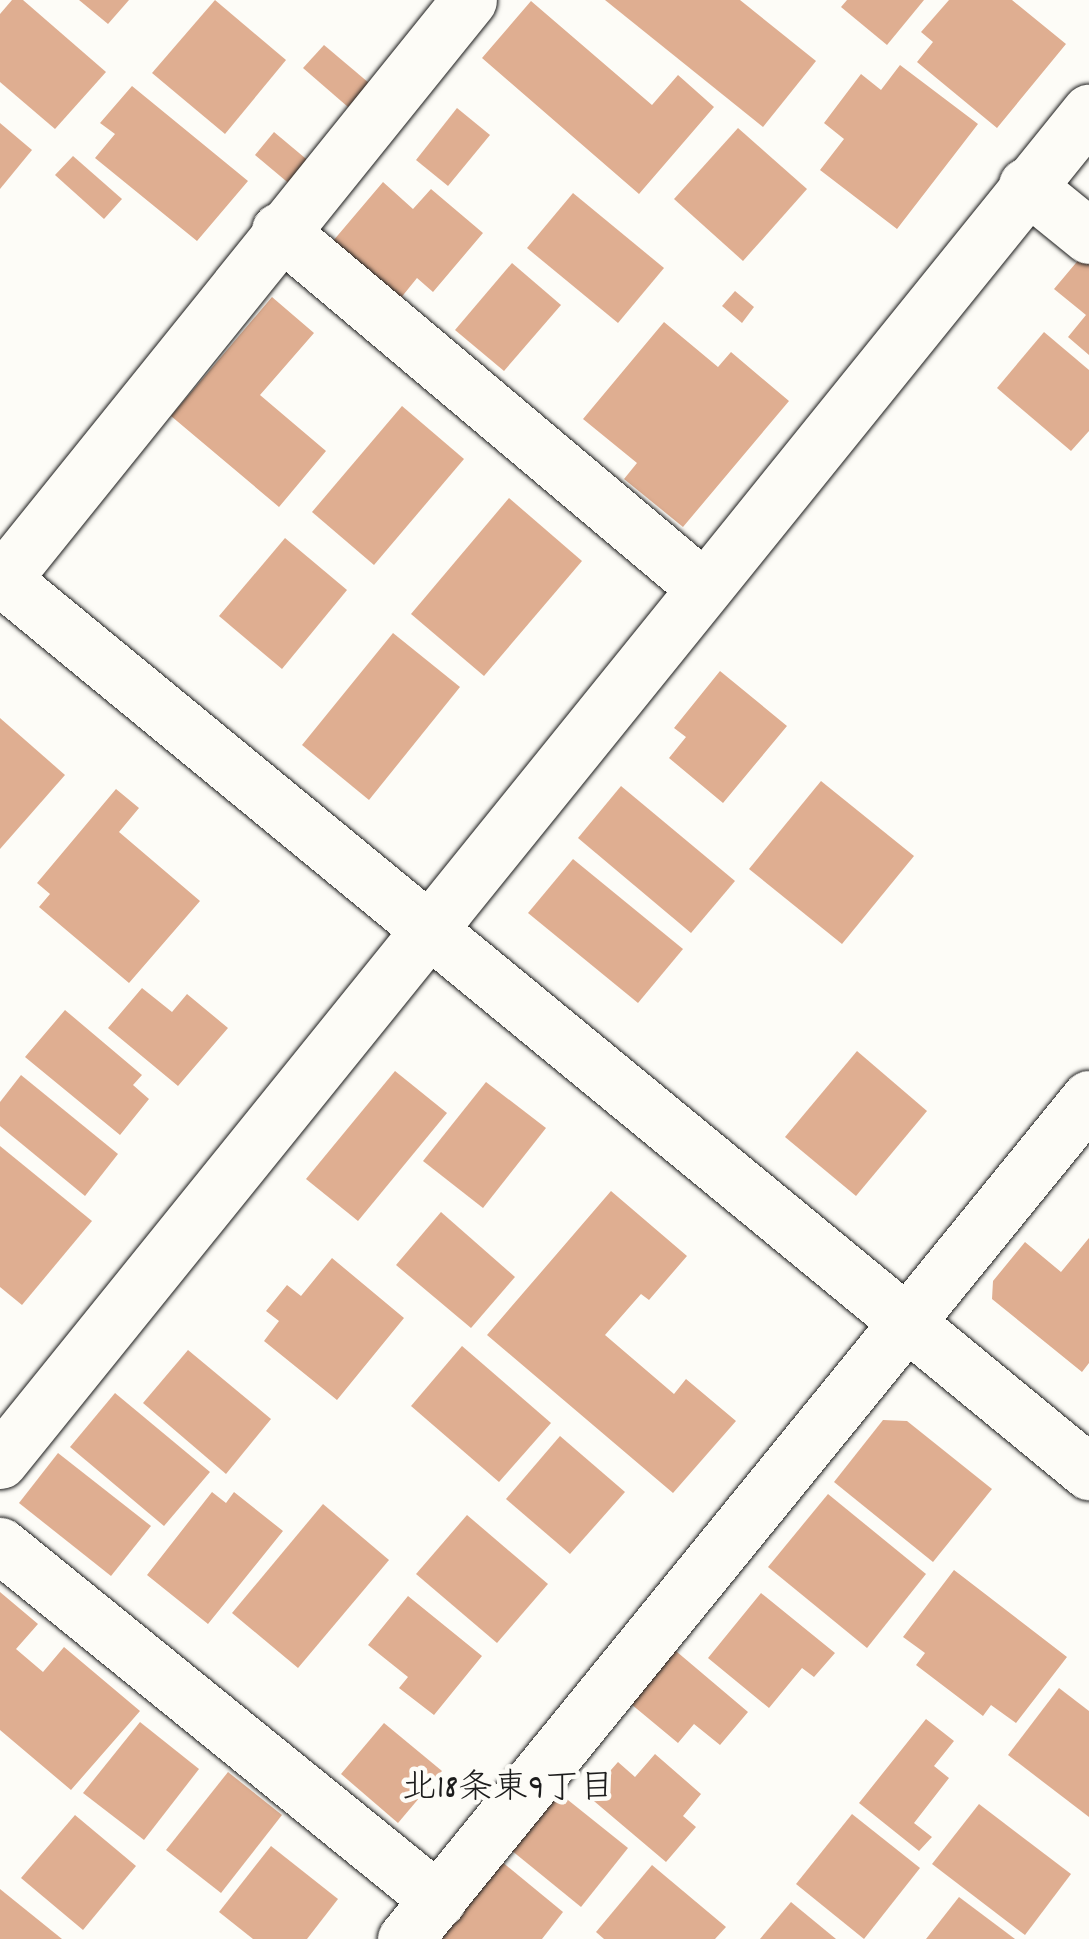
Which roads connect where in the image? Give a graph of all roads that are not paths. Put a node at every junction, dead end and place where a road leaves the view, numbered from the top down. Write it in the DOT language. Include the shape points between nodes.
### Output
graph roads {
  1 [pos="469,0"];
  2 [pos="1089,112"];
  3 [pos="1026,185"];
  4 [pos="279,230"];
  5 [pos="1089,236"];
  6 [pos="2,578"];
  7 [pos="703,587"];
  8 [pos="432,933"];
  9 [pos="1089,1098"];
  10 [pos="905,1323"];
  11 [pos="0,1461"];
  12 [pos="1089,1472"];
  13 [pos="0,1545"];
  14 [pos="421,1920"];
  1 -- 4 [label="street"];
  2 -- 3 [label="street"];
  3 -- 5 [label="street"];
  3 -- 7 [label="street"];
  4 -- 6 [label="street"];
  4 -- 7 [label="street"];
  6 -- 8 [label="street"];
  7 -- 8 [label="street"];
  8 -- 10 [label="street"];
  8 -- 11 [label="street"];
  9 -- 10 [label="street"];
  10 -- 12 [label="street"];
  10 -- 14 [label="street"];
  13 -- 14 [label="street"];
}
